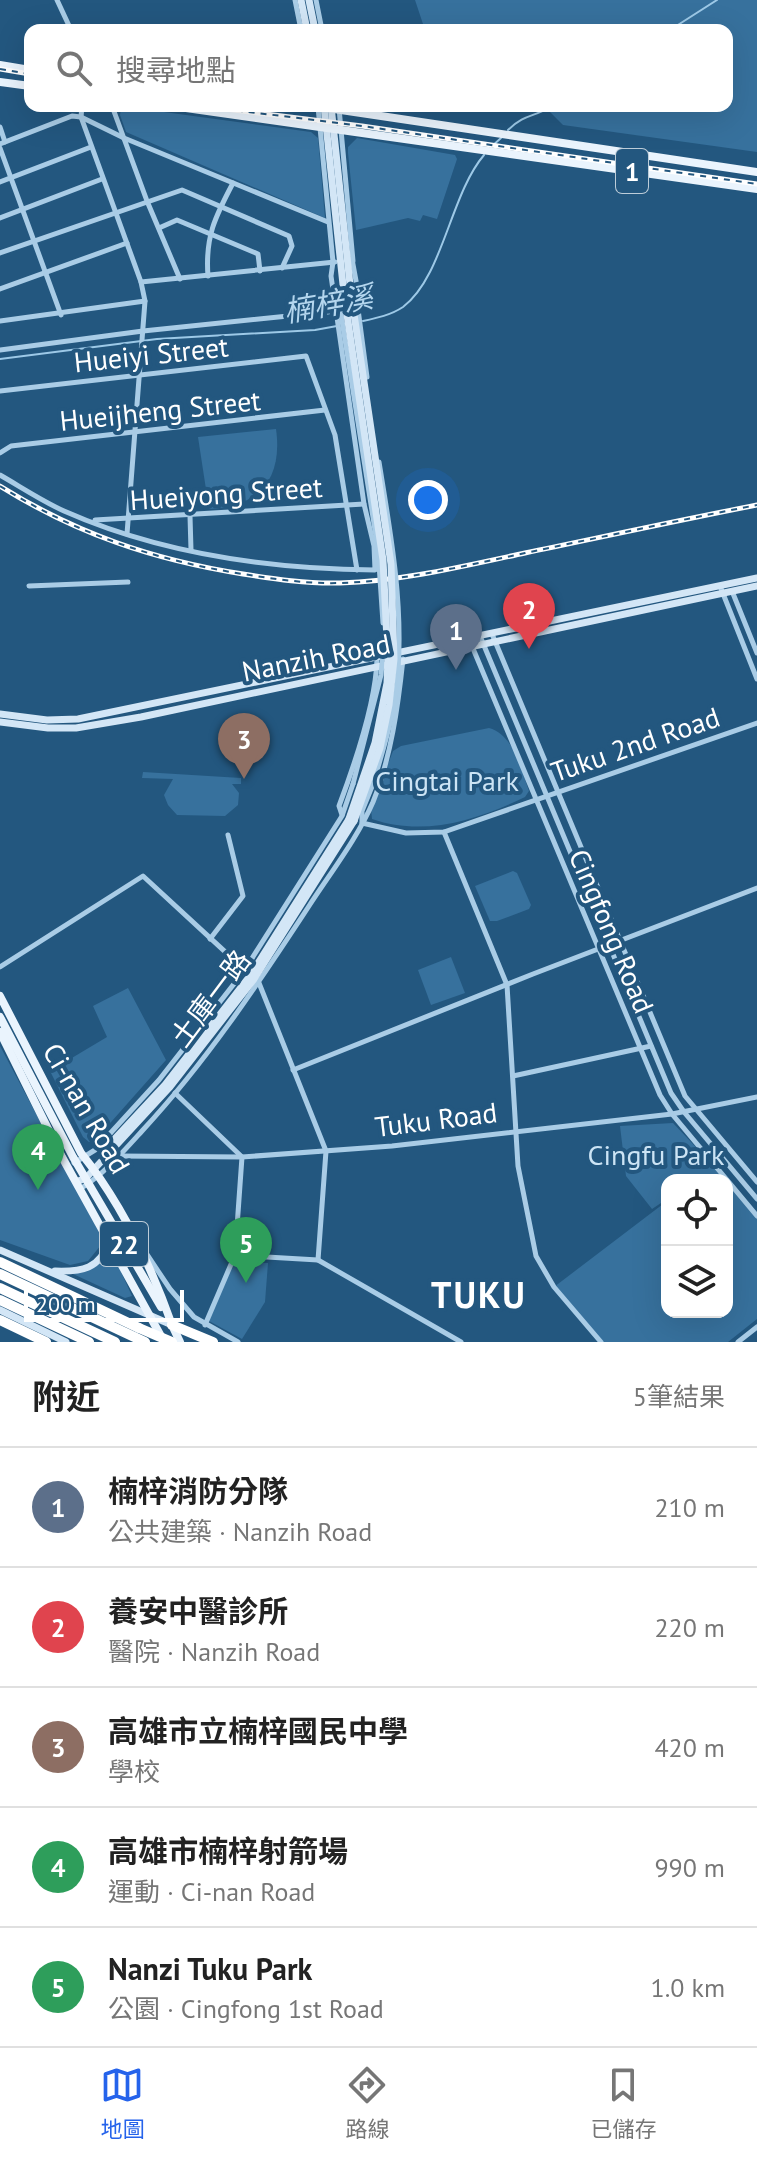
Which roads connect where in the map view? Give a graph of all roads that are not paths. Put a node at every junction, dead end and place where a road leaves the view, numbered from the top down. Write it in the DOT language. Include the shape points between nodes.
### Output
graph roads {
  1 [pos="57,0"];
  2 [pos="298,0"];
  3 [pos="309,0"];
  4 [pos="316,0"];
  5 [pos="68,24"];
  6 [pos="303,24"];
  7 [pos="314,24"];
  8 [pos="321,24"];
  9 [pos="0,65"];
  10 [pos="24,69"];
  11 [pos="0,82"];
  12 [pos="24,85"];
  13 [pos="81,112"];
  14 [pos="114,112"];
  15 [pos="215,112"];
  16 [pos="327,112"];
  17 [pos="327,112"];
  18 [pos="359,112"];
  19 [pos="81,117"];
  20 [pos="0,127"];
  21 [pos="330,128"];
  22 [pos="124,138"];
  23 [pos="2,145"];
  24 [pos="91,147"];
  25 [pos="693,162"];
  26 [pos="757,172"];
  27 [pos="11,178"];
  28 [pos="102,179"];
  29 [pos="692,180"];
  30 [pos="0,182"];
  31 [pos="233,183"];
  32 [pos="757,189"];
  33 [pos="147,201"];
  34 [pos="220,207"];
  35 [pos="22,209"];
  36 [pos="115,212"];
  37 [pos="0,218"];
  38 [pos="338,223"];
  39 [pos="159,228"];
  40 [pos="210,233"];
  41 [pos="34,241"];
  42 [pos="127,243"];
  43 [pos="0,253"];
  44 [pos="341,263"];
  45 [pos="282,268"];
  46 [pos="260,271"];
  47 [pos="45,273"];
  48 [pos="208,276"];
  49 [pos="180,279"];
  50 [pos="141,282"];
  51 [pos="0,289"];
  52 [pos="347,294"];
  53 [pos="145,301"];
  54 [pos="336,314"];
  55 [pos="61,315"];
  56 [pos="0,321"];
  57 [pos="143,331"];
  58 [pos="0,350"];
  59 [pos="139,376"];
  60 [pos="0,391"];
  61 [pos="325,410"];
  62 [pos="134,433"];
  63 [pos="0,453"];
  64 [pos="0,475"];
  65 [pos="364,504"];
  66 [pos="348,505"];
  67 [pos="190,516"];
  68 [pos="128,519"];
  69 [pos="90,520"];
  70 [pos="127,534"];
  71 [pos="191,550"];
  72 [pos="357,570"];
  73 [pos="128,582"];
  74 [pos="756,582"];
  75 [pos="29,586"];
  76 [pos="731,588"];
  77 [pos="721,590"];
  78 [pos="492,634"];
  79 [pos="480,636"];
  80 [pos="469,639"];
  81 [pos="495,643"];
  82 [pos="483,646"];
  83 [pos="472,648"];
  84 [pos="757,653"];
  85 [pos="404,657"];
  86 [pos="377,663"];
  87 [pos="757,679"];
  88 [pos="0,714"];
  89 [pos="0,722"];
  90 [pos="757,723"];
  91 [pos="558,793"];
  92 [pos="546,797"];
  93 [pos="536,801"];
  94 [pos="352,820"];
  95 [pos="444,832"];
  96 [pos="228,835"];
  97 [pos="757,888"];
  98 [pos="210,939"];
  99 [pos="619,941"];
  100 [pos="609,945"];
  101 [pos="598,949"];
  102 [pos="0,967"];
  103 [pos="252,977"];
  104 [pos="507,985"];
  105 [pos="0,996"];
  106 [pos="0,1017"];
  107 [pos="0,1032"];
  108 [pos="651,1046"];
  109 [pos="640,1049"];
  110 [pos="293,1070"];
  111 [pos="513,1076"];
  112 [pos="164,1084"];
  113 [pos="176,1094"];
  114 [pos="757,1097"];
  115 [pos="697,1110"];
  116 [pos="684,1112"];
  117 [pos="672,1114"];
  118 [pos="515,1129"];
  119 [pos="326,1151"];
  120 [pos="119,1156"];
  121 [pos="242,1157"];
  122 [pos="83,1172"];
  123 [pos="757,1182"];
  124 [pos="757,1199"];
  125 [pos="757,1216"];
  126 [pos="109,1241"];
  127 [pos="139,1242"];
  128 [pos="0,1250"];
  129 [pos="235,1255"];
  130 [pos="318,1260"];
  131 [pos="0,1262"];
  132 [pos="49,1271"];
  133 [pos="0,1274"];
  134 [pos="0,1288"];
  135 [pos="64,1298"];
  136 [pos="0,1300"];
  137 [pos="88,1308"];
  138 [pos="0,1310"];
  139 [pos="151,1316"];
  140 [pos="0,1320"];
  141 [pos="55,1320"];
  142 [pos="172,1325"];
  143 [pos="205,1325"];
  144 [pos="757,1327"];
  145 [pos="74,1335"];
  146 [pos="46,1342"];
  147 [pos="89,1342"];
  148 [pos="115,1342"];
  149 [pos="145,1342"];
  150 [pos="164,1342"];
  151 [pos="172,1342"];
  152 [pos="180,1342"];
  153 [pos="213,1342"];
  154 [pos="238,1342"];
  155 [pos="461,1342"];
  156 [pos="601,1342"];
  157 [pos="738,1342"];
  1 -- 5 [label="street"];
  2 -- 6 [label="street"];
  3 -- 7 [label="street"];
  4 -- 8 [label="street"];
  9 -- 10 [label="main road"];
  11 -- 12 [label="main road"];
  13 -- 19 [label="street"];
  14 -- 22 [label="street"];
  15 -- 21 [label="main road, 1"];
  16 -- 21 [label="street, 土庫一路"];
  17 -- 21 [label="street"];
  18 -- 25 [label="main road, 1"];
  19 -- 22 [label="street"];
  19 -- 23 [label="street"];
  19 -- 24 [label="street"];
  20 -- 23 [label="street"];
  21 -- 29 [label="main road, 1"];
  21 -- 38 [label="street, 土庫一路"];
  21 -- 38 [label="street"];
  22 -- 31 [label="street"];
  22 -- 33 [label="street"];
  23 -- 27 [label="street"];
  24 -- 27 [label="street"];
  24 -- 28 [label="street"];
  25 -- 26 [label="main road, 1"];
  25 -- 29 [label="main road"];
  27 -- 30 [label="street"];
  27 -- 35 [label="street"];
  28 -- 35 [label="street"];
  28 -- 36 [label="street"];
  29 -- 32 [label="main road, 1"];
  31 -- 34 [label="street"];
  31 -- 38 [label="street"];
  33 -- 34 [label="street" via="182,190"];
  33 -- 36 [label="street"];
  33 -- 39 [label="street"];
  34 -- 40 [label="street"];
  34 -- 45 [label="street" via="289,236 292,246"];
  35 -- 37 [label="street"];
  35 -- 41 [label="street"];
  36 -- 41 [label="street"];
  36 -- 42 [label="street"];
  38 -- 44 [label="street, 土庫一路"];
  38 -- 44 [label="street"];
  39 -- 40 [label="street" via="177,220"];
  39 -- 49 [label="street"];
  40 -- 46 [label="street" via="258,254"];
  40 -- 48 [label="street"];
  41 -- 43 [label="street"];
  41 -- 47 [label="street"];
  42 -- 47 [label="street"];
  42 -- 50 [label="street"];
  44 -- 45 [label="street"];
  44 -- 52 [label="street, 土庫一路"];
  44 -- 52 [label="street"];
  44 -- 54 [label="street"];
  44 -- 54 [label="street" via="361,308"];
  45 -- 46 [label="street"];
  46 -- 48 [label="street"];
  47 -- 51 [label="street"];
  47 -- 55 [label="street"];
  48 -- 49 [label="street"];
  49 -- 50 [label="street"];
  50 -- 53 [label="street"];
  52 -- 94 [label="street, bridge" via="378,549 384,645 353,784"];
  52 -- 94 [label="street, 土庫一路, bridge" via="391,564 394,659 380,748"];
  52 -- 94 [label="street, bridge" via="390,527 398,608 394,704 373,784 362,811"];
  53 -- 55 [label="street"];
  53 -- 57 [label="street"];
  54 -- 57 [label="street"];
  54 -- 65 [label="street, bridge"];
  55 -- 56 [label="street"];
  57 -- 58 [label="street"];
  57 -- 59 [label="street"];
  59 -- 60 [label="street, Hueiyi Street"];
  59 -- 61 [label="street, Hueiyi Street" via="306,356"];
  59 -- 62 [label="street"];
  61 -- 62 [label="street, Hueijheng Street"];
  61 -- 66 [label="street"];
  62 -- 63 [label="street, Hueijheng Street" via="11,446"];
  62 -- 68 [label="street"];
  64 -- 69 [label="street"];
  65 -- 66 [label="street, Hueiyong Street"];
  65 -- 72 [label="street" via="375,570"];
  66 -- 67 [label="street, Hueiyong Street"];
  66 -- 72 [label="street"];
  67 -- 68 [label="street, Hueiyong Street"];
  67 -- 71 [label="street"];
  68 -- 69 [label="street, Hueiyong Street"];
  68 -- 70 [label="street"];
  69 -- 70 [label="street"];
  70 -- 71 [label="street"];
  71 -- 72 [label="street" via="239,561"];
  73 -- 75 [label="street"];
  74 -- 76 [label="street, Nanzih Road"];
  76 -- 77 [label="street, Nanzih Road"];
  76 -- 84 [label="street"];
  77 -- 78 [label="street, Nanzih Road"];
  77 -- 81 [label="street, Nanzih Road"];
  77 -- 87 [label="street"];
  78 -- 79 [label="street, Nanzih Road"];
  78 -- 81 [label="street, Cingfong Road"];
  79 -- 80 [label="street, Nanzih Road"];
  79 -- 82 [label="street, Cingfong Road"];
  80 -- 83 [label="street, Cingfong Road"];
  80 -- 85 [label="street, Nanzih Road"];
  81 -- 82 [label="street, Nanzih Road"];
  81 -- 91 [label="street, Cingfong Road"];
  82 -- 83 [label="street, Nanzih Road"];
  82 -- 92 [label="street, Cingfong Road"];
  83 -- 85 [label="street, Nanzih Road"];
  83 -- 93 [label="street, Cingfong Road"];
  85 -- 86 [label="street, Nanzih Road"];
  85 -- 94 [label="street" via="379,785"];
  86 -- 88 [label="street, Nanzih Road" via="328,666 78,719"];
  86 -- 89 [label="street, Nanzih Road" via="76,728"];
  86 -- 94 [label="street" via="339,806"];
  90 -- 91 [label="street, Tuku 2nd Road"];
  91 -- 92 [label="street, Tuku 2nd Road"];
  91 -- 99 [label="street, Cingfong Road"];
  92 -- 93 [label="street, Tuku 2nd Road"];
  92 -- 100 [label="street, Cingfong Road"];
  93 -- 95 [label="street, Tuku 2nd Road"];
  93 -- 101 [label="street, Cingfong Road"];
  94 -- 95 [label="street, Tuku 2nd Road" via="406,833"];
  94 -- 103 [label="street, 土庫一路"];
  94 -- 103 [label="street"];
  95 -- 104 [label="street"];
  96 -- 98 [label="street" via="243,896"];
  97 -- 99 [label="street"];
  98 -- 102 [label="street" via="143,876"];
  98 -- 103 [label="street"];
  99 -- 100 [label="street"];
  99 -- 115 [label="street, Cingfong Road" via="685,1096"];
  100 -- 101 [label="street"];
  100 -- 108 [label="street, Cingfong Road"];
  101 -- 104 [label="street"];
  101 -- 109 [label="street, Cingfong Road"];
  103 -- 110 [label="street"];
  103 -- 112 [label="street, 土庫一路"];
  103 -- 113 [label="street"];
  104 -- 110 [label="street"];
  104 -- 111 [label="street"];
  105 -- 122 [label="main road, Ci-nan Road / 22"];
  106 -- 122 [label="main road, Ci-nan Road / 22"];
  107 -- 122 [label="main road, Ci-nan Road / 22"];
  108 -- 109 [label="street"];
  108 -- 116 [label="street, Cingfong Road"];
  109 -- 111 [label="street"];
  109 -- 117 [label="street, Cingfong Road"];
  110 -- 119 [label="street"];
  111 -- 118 [label="street"];
  112 -- 113 [label="street"];
  112 -- 122 [label="street, 土庫一路"];
  112 -- 122 [label="street" via="95,1150"];
  113 -- 120 [label="street"];
  113 -- 121 [label="street"];
  114 -- 115 [label="street, Tuku Road"];
  115 -- 116 [label="street, Tuku Road"];
  115 -- 123 [label="street, Cingfong Road"];
  116 -- 117 [label="street, Tuku Road"];
  116 -- 124 [label="street, Cingfong Road"];
  117 -- 118 [label="street, Tuku Road"];
  117 -- 125 [label="street, Cingfong Road"];
  118 -- 119 [label="street, Tuku Road"];
  118 -- 156 [label="street" via="536,1256 554,1287"];
  119 -- 121 [label="street, Tuku Road"];
  119 -- 130 [label="street"];
  120 -- 121 [label="street, Tuku Road"];
  120 -- 122 [label="street"];
  121 -- 129 [label="street"];
  122 -- 126 [label="main road, Ci-nan Road / 22"];
  122 -- 127 [label="main road, Ci-nan Road / 22"];
  122 -- 142 [label="main road, Ci-nan Road / 22"];
  126 -- 132 [label="street" via="92,1267"];
  126 -- 139 [label="main road, Ci-nan Road / 22"];
  127 -- 142 [label="main road, Ci-nan Road / 22"];
  127 -- 143 [label="street, Ci-nan Road" via="164,1281"];
  128 -- 132 [label="street"];
  129 -- 130 [label="street"];
  129 -- 143 [label="street"];
  130 -- 155 [label="street"];
  131 -- 135 [label="highway"];
  132 -- 139 [label="street"];
  133 -- 135 [label="highway"];
  134 -- 141 [label="highway"];
  135 -- 137 [label="highway"];
  136 -- 141 [label="highway"];
  137 -- 149 [label="highway"];
  137 -- 151 [label="highway, bridge"];
  138 -- 145 [label="street"];
  139 -- 142 [label="street"];
  139 -- 150 [label="main road, Ci-nan Road / 22"];
  140 -- 146 [label="highway"];
  141 -- 145 [label="highway"];
  142 -- 152 [label="main road, Ci-nan Road / 22"];
  142 -- 153 [label="highway"];
  143 -- 154 [label="street, Ci-nan Road"];
  144 -- 157 [label="street"];
  145 -- 147 [label="highway"];
  145 -- 148 [label="highway"];
}
